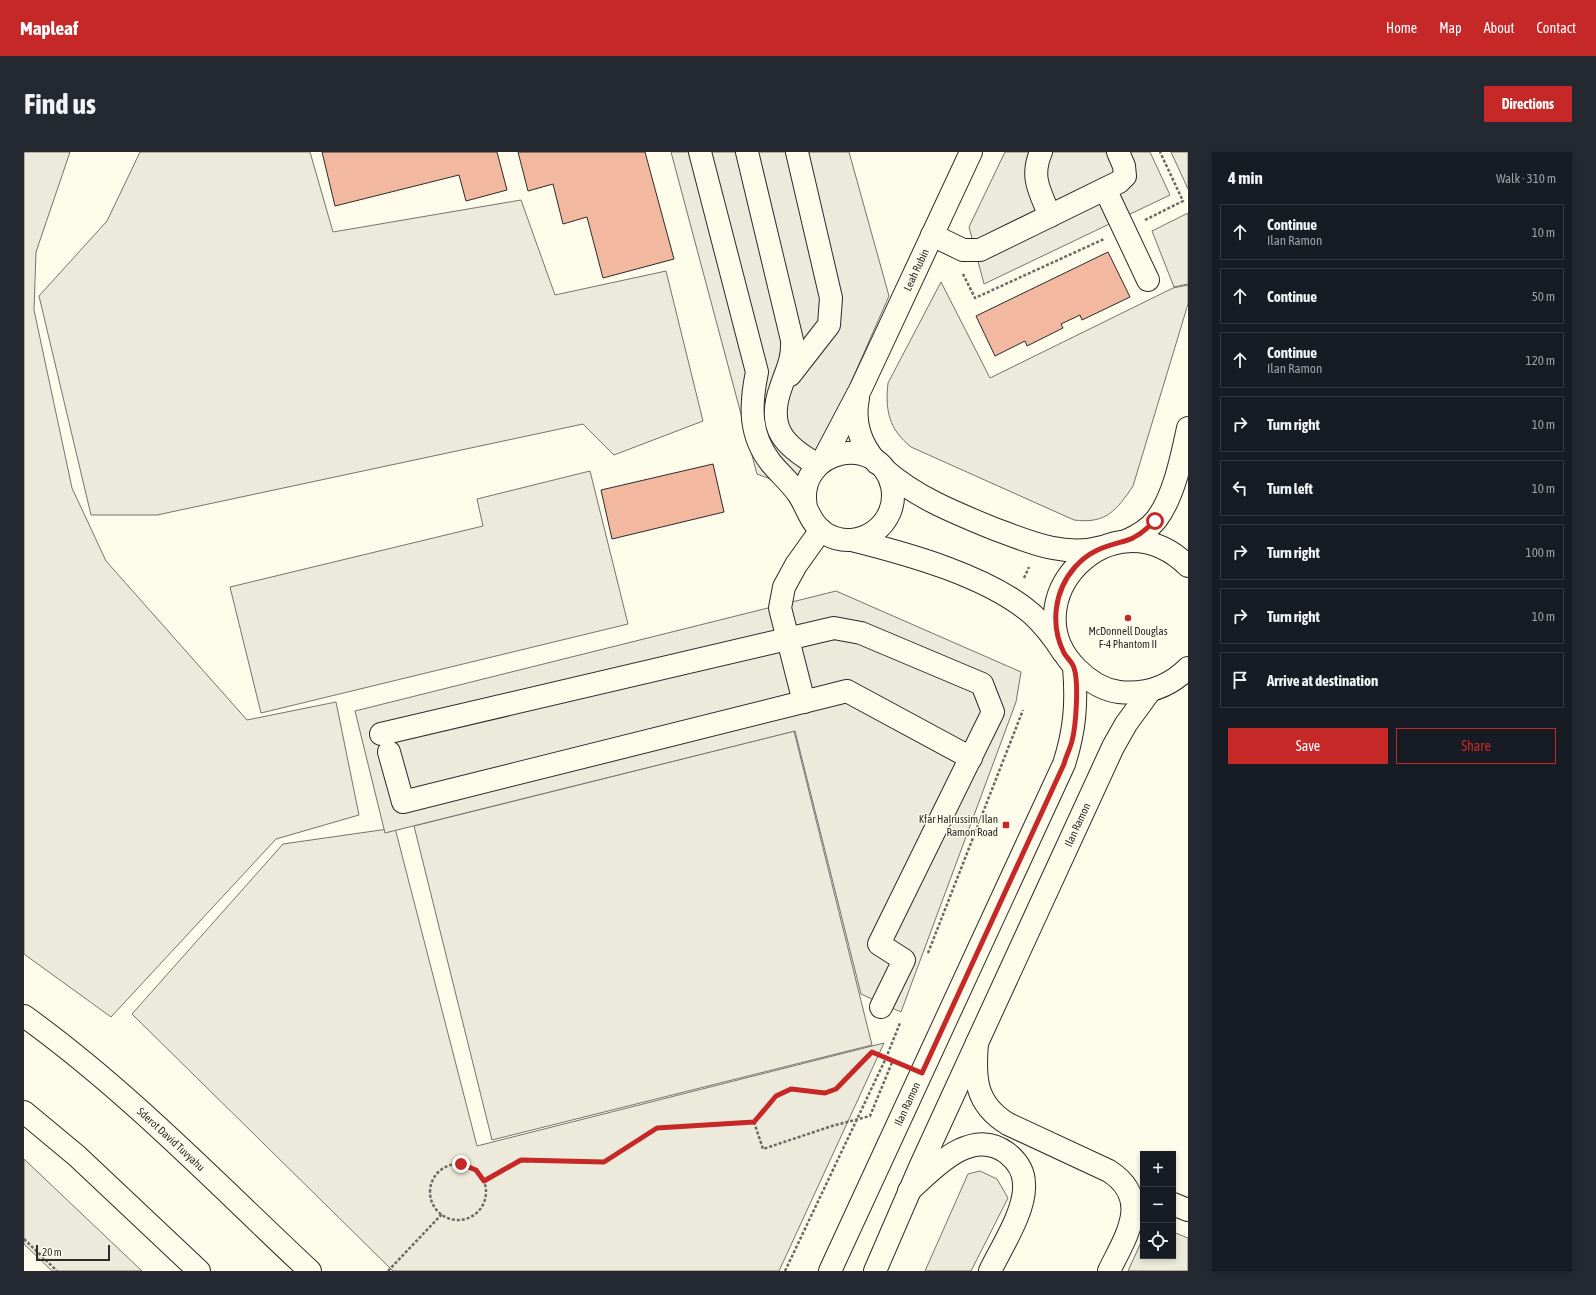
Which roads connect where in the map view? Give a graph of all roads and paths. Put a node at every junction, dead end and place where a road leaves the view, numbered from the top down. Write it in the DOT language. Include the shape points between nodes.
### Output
graph roads {
  1 [pos="700,152"];
  2 [pos="747,152"];
  3 [pos="797,152"];
  4 [pos="971,152"];
  5 [pos="1041,152"];
  6 [pos="1118,152"];
  7 [pos="1160,152"];
  8 [pos="1105,189"];
  9 [pos="1050,216"];
  10 [pos="1124,229"];
  11 [pos="941,240"];
  12 [pos="1148,280"];
  13 [pos="780,388"];
  14 [pos="861,388"];
  15 [pos="753,391"];
  16 [pos="1188,428"];
  17 [pos="820,464"];
  18 [pos="880,465"];
  19 [pos="806,507"];
  20 [pos="821,530"];
  21 [pos="852,540"];
  22 [pos="1126,541"];
  23 [pos="1039,545"];
  24 [pos="1102,547"];
  25 [pos="1188,566"];
  26 [pos="1014,601"];
  27 [pos="788,639"];
  28 [pos="1069,660"];
  29 [pos="1188,668"];
  30 [pos="1188,684"];
  31 [pos="1156,689"];
  32 [pos="804,702"];
  33 [pos="971,758"];
  34 [pos="881,1007"];
  35 [pos="24,1016"];
  36 [pos="977,1043"];
  37 [pos="893,1060"];
  38 [pos="922,1073"];
  39 [pos="24,1112"];
  40 [pos="754,1122"];
  41 [pos="484,1181"];
  42 [pos="1134,1187"];
  43 [pos="910,1191"];
  44 [pos="1176,1205"];
  45 [pos="1188,1210"];
  46 [pos="442,1214"];
  47 [pos="24,1239"];
  48 [pos="57,1271"];
  49 [pos="200,1271"];
  50 [pos="310,1271"];
  51 [pos="388,1271"];
  52 [pos="830,1271"];
  53 [pos="875,1271"];
  54 [pos="990,1271"];
  55 [pos="1109,1271"];
  1 -- 15 [label="main road" via="757,372"];
  2 -- 13 [label="main road" via="792,340 792,355"];
  3 -- 13 [label="main road" via="831,298 829,325"];
  4 -- 11 [label="main road, Leah Rubin"];
  5 -- 9 [label="main road" via="1035,174 1038,189"];
  6 -- 8 [label="main road" via="1125,176"];
  7 -- 10 [label="path" via="1183,201"];
  8 -- 9 [label="main road"];
  8 -- 10 [label="main road"];
  9 -- 11 [label="main road" via="980,250 963,250"];
  10 -- 11 [label="path" via="975,298"];
  10 -- 12 [label="main road"];
  11 -- 14 [label="main road, Leah Rubin"];
  13 -- 15 [label="main road"];
  13 -- 17 [label="main road" via="775,415 780,433 793,449"];
  14 -- 17 [label="main road, Leah Rubin"];
  14 -- 18 [label="main road, Leah Rubin" via="856,412 858,429 866,449"];
  15 -- 19 [label="main road" via="752,422 758,443"];
  16 -- 22 [label="main road" via="1167,503 1155,521 1140,534"];
  17 -- 18 [label="main road" via="831,456 852,453 866,456"];
  17 -- 19 [label="main road" via="811,474 806,486"];
  18 -- 21 [label="main road" via="892,486 893,500 890,513 878,530 866,537"];
  18 -- 23 [label="main road" via="901,483 937,505"];
  19 -- 20 [label="main road" via="812,520"];
  20 -- 21 [label="main road" via="839,539"];
  20 -- 27 [label="main road" via="784,587 780,608"];
  21 -- 26 [label="main road" via="949,570 994,589"];
  22 -- 24 [label="main road"];
  22 -- 25 [label="main road" via="1160,547 1171,552"];
  23 -- 24 [label="main road" via="1078,551"];
  23 -- 26 [label="path"];
  24 -- 28 [label="main road, Ilan Ramon" via="1074,567 1060,592 1055,620"];
  26 -- 28 [label="main road" via="1048,630"];
  27 -- 32 [label="main road"];
  27 -- 32 [label="main road" via="385,743 403,802"];
  27 -- 33 [label="main road" via="834,628 862,633 982,684 993,712"];
  28 -- 31 [label="main road" via="1093,682 1115,691 1138,693"];
  28 -- 38 [label="main road, Ilan Ramon" via="1076,692 1075,716 1072,740 1064,764"];
  29 -- 31 [label="main road" via="1172,681"];
  30 -- 31 [label="main road"];
  31 -- 36 [label="main road, Ilan Ramon" via="1126,724 1113,747"];
  32 -- 33 [label="main road" via="847,691"];
  33 -- 34 [label="main road" via="879,944 904,960"];
  35 -- 50 [label="main road, Sderot David Tuvyahu" via="127,1100"];
  36 -- 42 [label="main road" via="975,1067 978,1085 984,1100 994,1113 1008,1124 1110,1171"];
  36 -- 43 [label="main road, Ilan Ramon"];
  37 -- 38 [label="path"];
  37 -- 40 [label="path" via="872,1052 836,1089 825,1093 791,1089 776,1096"];
  37 -- 40 [label="path" via="870,1116 763,1149"];
  38 -- 52 [label="main road, Ilan Ramon"];
  39 -- 49 [label="main road" via="77,1156"];
  40 -- 41 [label="path" via="657,1128 604,1162 521,1160"];
  41 -- 46 [label="path" via="486,1199 477,1213 461,1220"];
  41 -- 46 [label="path" via="476,1170 465,1165 452,1165 440,1171 433,1181 430,1195"];
  42 -- 55 [label="main road" via="1132,1219"];
  43 -- 53 [label="main road, Ilan Ramon"];
  43 -- 54 [label="main road" via="940,1162 956,1151 988,1145 1002,1149 1013,1158 1021,1169 1024,1184 1022,1202"];
  44 -- 45 [label="main road"];
  46 -- 51 [label="path"];
  47 -- 48 [label="path"];
}
